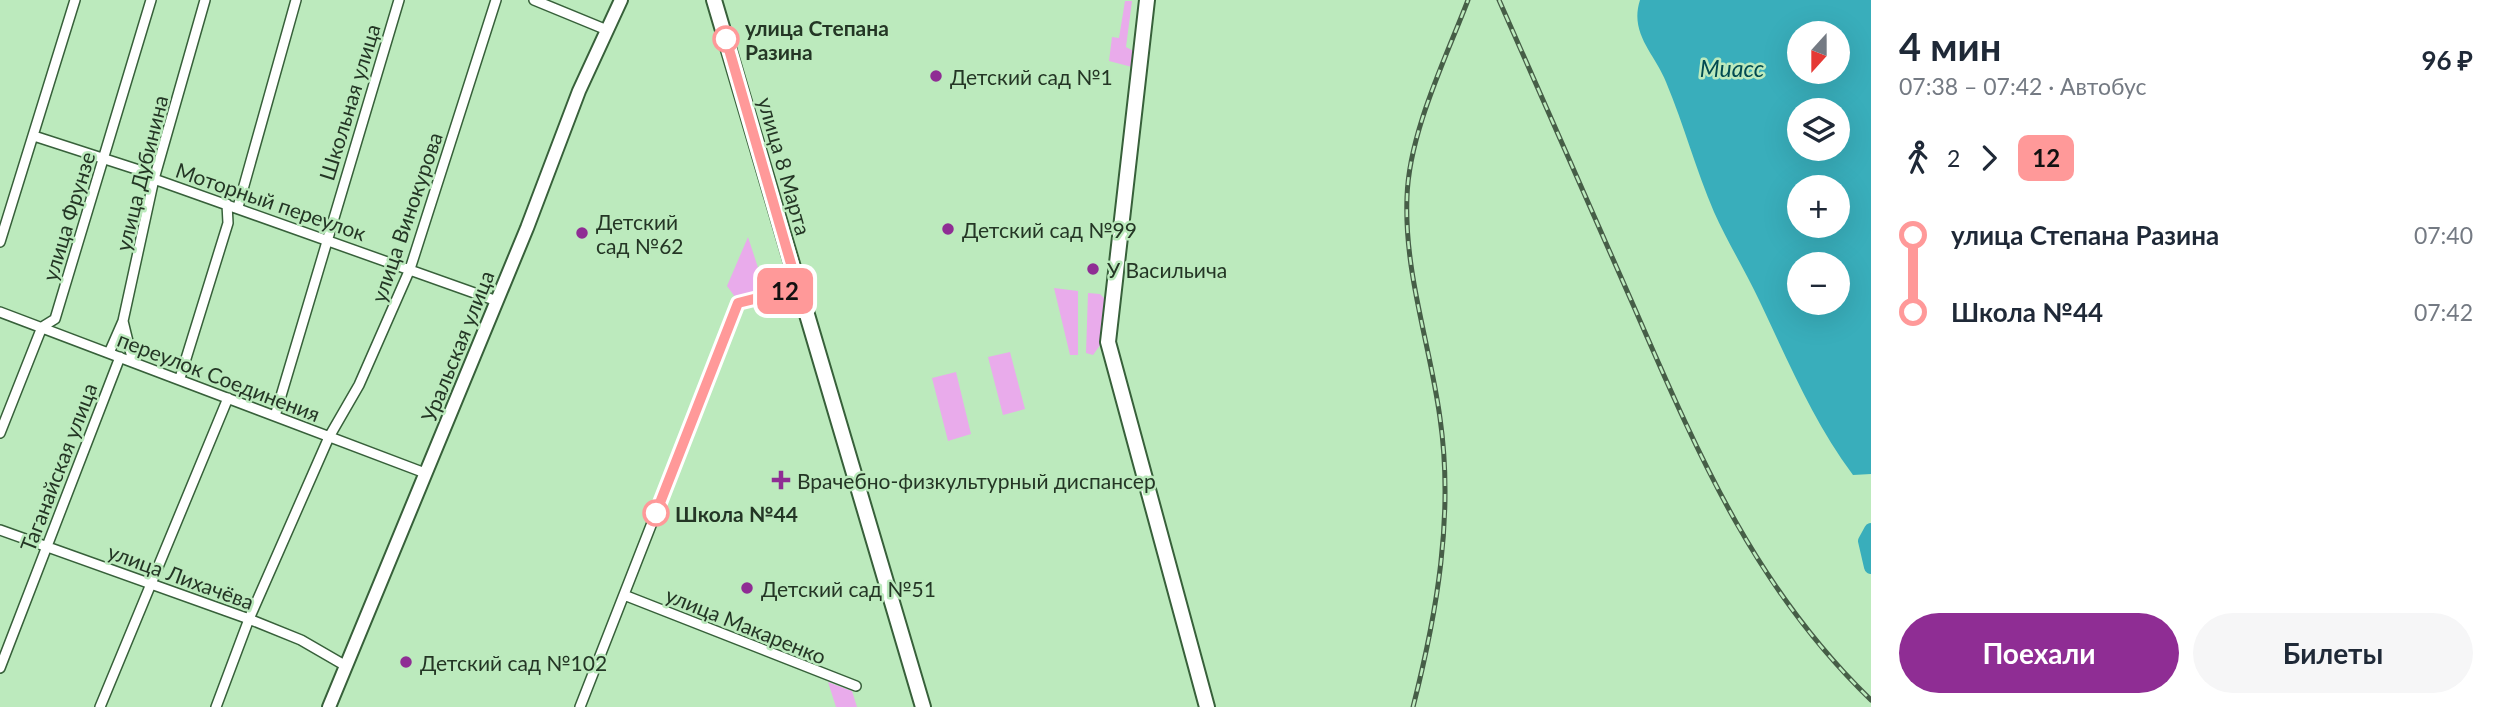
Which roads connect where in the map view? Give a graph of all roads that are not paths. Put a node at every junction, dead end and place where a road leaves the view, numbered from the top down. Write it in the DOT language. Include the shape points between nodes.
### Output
graph roads {
  1 [pos="75,0"];
  2 [pos="151,0"];
  3 [pos="205,0"];
  4 [pos="296,0"];
  5 [pos="399,0"];
  6 [pos="496,0"];
  7 [pos="534,0"];
  8 [pos="621,0"];
  9 [pos="714,0"];
  10 [pos="1147,0"];
  11 [pos="607,30"];
  12 [pos="34,136"];
  13 [pos="103,160"];
  14 [pos="154,179"];
  15 [pos="227,204"];
  16 [pos="238,207"];
  17 [pos="326,238"];
  18 [pos="0,242"];
  19 [pos="410,269"];
  20 [pos="798,288"];
  21 [pos="497,301"];
  22 [pos="0,312"];
  23 [pos="123,321"];
  24 [pos="42,327"];
  25 [pos="109,353"];
  26 [pos="120,357"];
  27 [pos="133,362"];
  28 [pos="180,378"];
  29 [pos="228,398"];
  30 [pos="275,416"];
  31 [pos="0,433"];
  32 [pos="329,437"];
  33 [pos="425,473"];
  34 [pos="0,530"];
  35 [pos="47,545"];
  36 [pos="151,584"];
  37 [pos="624,595"];
  38 [pos="249,619"];
  39 [pos="346,666"];
  40 [pos="0,668"];
  41 [pos="856,687"];
  42 [pos="100,707"];
  43 [pos="216,707"];
  44 [pos="329,707"];
  45 [pos="580,707"];
  46 [pos="923,707"];
  47 [pos="1207,707"];
  1 -- 12 [label="street"];
  2 -- 13 [label="street, улица Фрунзе"];
  3 -- 14 [label="street, улица Дубинина"];
  4 -- 16 [label="street"];
  5 -- 17 [label="street, Школьная улица"];
  6 -- 19 [label="street, улица Винокурова"];
  7 -- 11 [label="street"];
  8 -- 11 [label="street, Уральская улица"];
  9 -- 20 [label="main road, улица 8 Марта"];
  10 -- 47 [label="main road" via="1108,342"];
  11 -- 21 [label="street, Уральская улица"];
  12 -- 13 [label="street, Моторный переулок"];
  12 -- 18 [label="street"];
  13 -- 14 [label="street, Моторный переулок"];
  13 -- 24 [label="street, улица Фрунзе" via="55,319"];
  14 -- 15 [label="street, Моторный переулок"];
  14 -- 23 [label="street, улица Дубинина"];
  15 -- 16 [label="street, Моторный переулок"];
  15 -- 28 [label="street" via="228,223"];
  16 -- 17 [label="street, Моторный переулок"];
  17 -- 19 [label="street, Моторный переулок"];
  17 -- 30 [label="street, Школьная улица"];
  19 -- 21 [label="street, Моторный переулок"];
  19 -- 32 [label="street, улица Винокурова" via="359,385"];
  20 -- 37 [label="street" via="738,303"];
  20 -- 46 [label="main road, улица 8 Марта"];
  21 -- 33 [label="street, Уральская улица"];
  22 -- 24 [label="street, переулок Соединения"];
  23 -- 25 [label="street, улица Дубинина"];
  23 -- 27 [label="street"];
  24 -- 25 [label="street, переулок Соединения"];
  24 -- 31 [label="street, улица Фрунзе"];
  25 -- 26 [label="street, переулок Соединения"];
  26 -- 27 [label="street, переулок Соединения"];
  26 -- 35 [label="street, Таганайская улица"];
  27 -- 28 [label="street, переулок Соединения"];
  28 -- 29 [label="street, переулок Соединения"];
  29 -- 30 [label="street, переулок Соединения"];
  29 -- 36 [label="street"];
  30 -- 32 [label="street, переулок Соединения"];
  32 -- 33 [label="street, переулок Соединения"];
  32 -- 38 [label="street, улица Винокурова"];
  33 -- 39 [label="street, Уральская улица"];
  34 -- 35 [label="street, улица Лихачёва"];
  35 -- 36 [label="street, улица Лихачёва"];
  35 -- 40 [label="street, Таганайская улица"];
  36 -- 38 [label="street, улица Лихачёва"];
  36 -- 42 [label="street"];
  37 -- 41 [label="street, улица Макаренко"];
  37 -- 45 [label="street"];
  38 -- 39 [label="street, улица Лихачёва"];
  38 -- 43 [label="street, улица Винокурова"];
  39 -- 44 [label="street, Уральская улица"];
}
